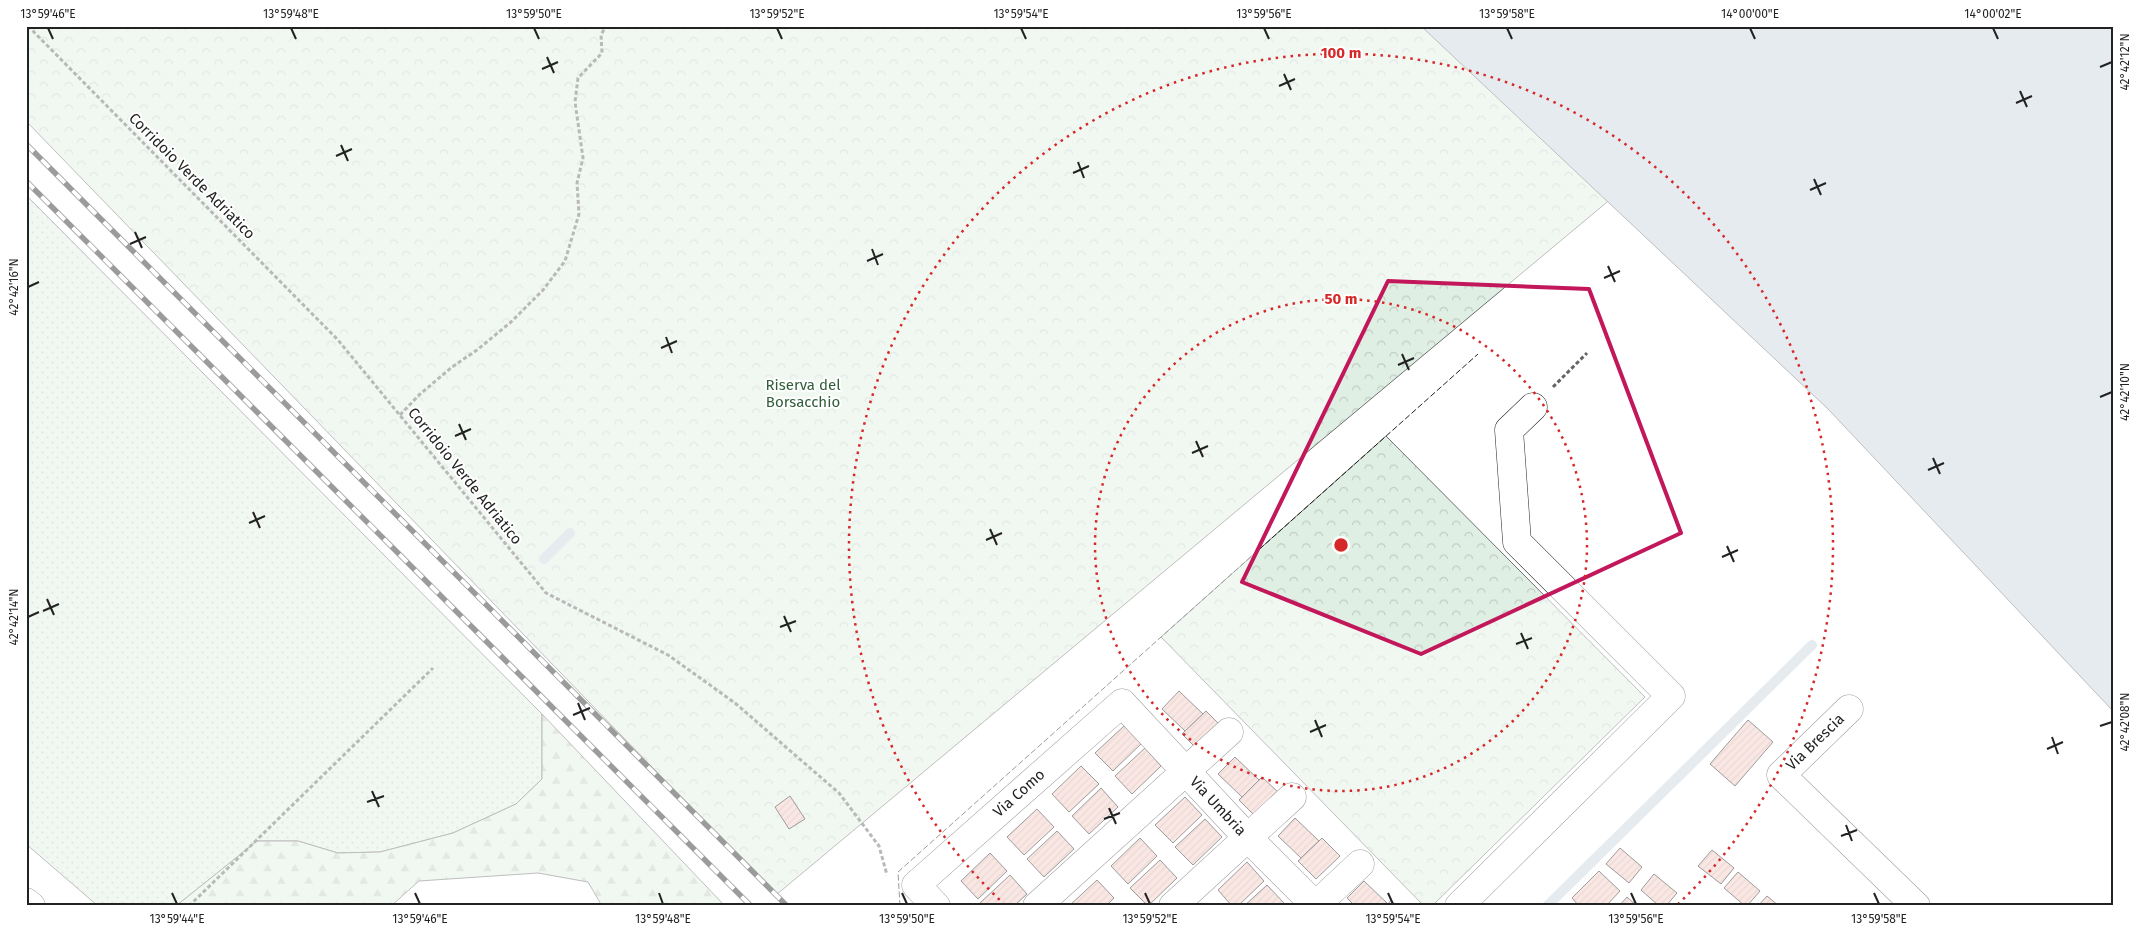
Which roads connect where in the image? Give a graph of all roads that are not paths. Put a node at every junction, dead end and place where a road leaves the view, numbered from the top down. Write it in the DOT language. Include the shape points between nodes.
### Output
graph roads {
  1 [pos="1534,407"];
  2 [pos="1122,703"];
  3 [pos="1849,709"];
  4 [pos="1229,732"];
  5 [pos="1186,771"];
  6 [pos="1292,797"];
  7 [pos="1248,838"];
  8 [pos="1360,864"];
  9 [pos="26,902"];
  10 [pos="31,906"];
  11 [pos="936,906"];
  12 [pos="1037,906"];
  13 [pos="1173,906"];
  14 [pos="1315,906"];
  15 [pos="1459,906"];
  16 [pos="1916,906"];
  1 -- 15 [label="street" via="1509,430 1517,542 1671,696"];
  2 -- 5 [label="street, Via Umbria"];
  2 -- 11 [label="street, Via Como" via="916,885"];
  3 -- 16 [label="street, Via Brescia" via="1781,775"];
  4 -- 5 [label="street"];
  5 -- 7 [label="street, Via Umbria"];
  5 -- 12 [label="street"];
  6 -- 7 [label="street"];
  7 -- 13 [label="street"];
  7 -- 14 [label="street, Via Umbria"];
  8 -- 14 [label="street"];
  9 -- 10 [label="street"];
}
